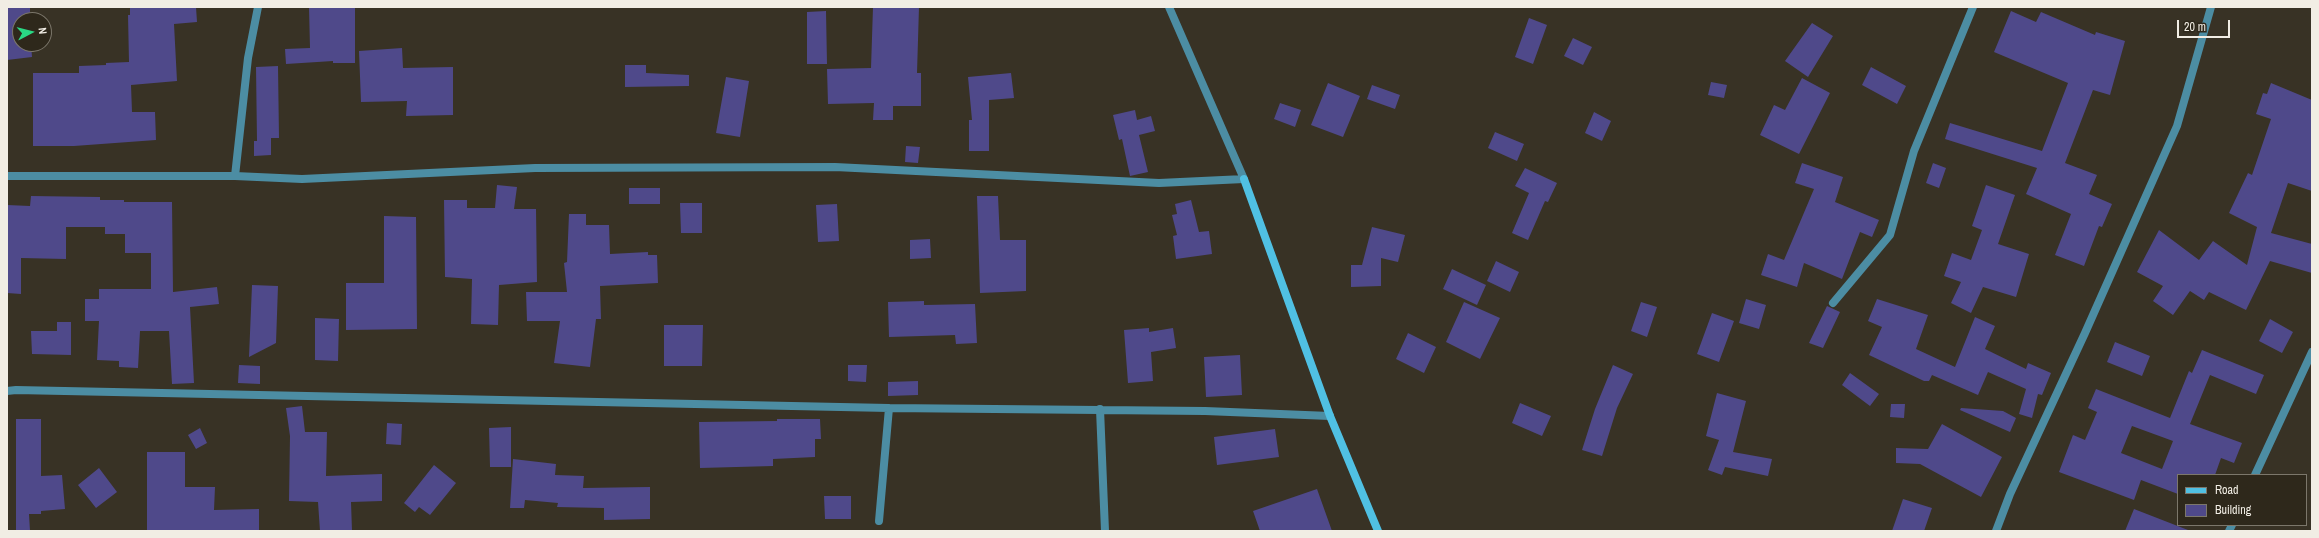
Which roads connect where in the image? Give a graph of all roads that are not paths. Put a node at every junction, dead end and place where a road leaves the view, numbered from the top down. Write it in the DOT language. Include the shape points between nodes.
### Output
graph roads {
  1 [pos="258,7"];
  2 [pos="1169,7"];
  3 [pos="1973,7"];
  4 [pos="2211,7"];
  5 [pos="7,176"];
  6 [pos="235,176"];
  7 [pos="1244,179"];
  8 [pos="1833,304"];
  9 [pos="2312,352"];
  10 [pos="7,391"];
  11 [pos="889,408"];
  12 [pos="1100,409"];
  13 [pos="1330,416"];
  14 [pos="2255,474"];
  15 [pos="879,521"];
  16 [pos="1105,531"];
  17 [pos="1378,531"];
  18 [pos="1996,531"];
  1 -- 6 [label="street" via="248,58"];
  2 -- 7 [label="street"];
  3 -- 8 [label="street" via="1914,151 1890,235"];
  4 -- 18 [label="street" via="2177,126 2010,494"];
  5 -- 6 [label="street"];
  6 -- 7 [label="street" via="302,179 535,168 835,167 1159,183"];
  7 -- 13 [label="street"];
  9 -- 14 [label="street"];
  10 -- 11 [label="street"];
  11 -- 12 [label="street"];
  11 -- 15 [label="street"];
  12 -- 13 [label="street"];
  12 -- 16 [label="street"];
  13 -- 17 [label="street"];
}
